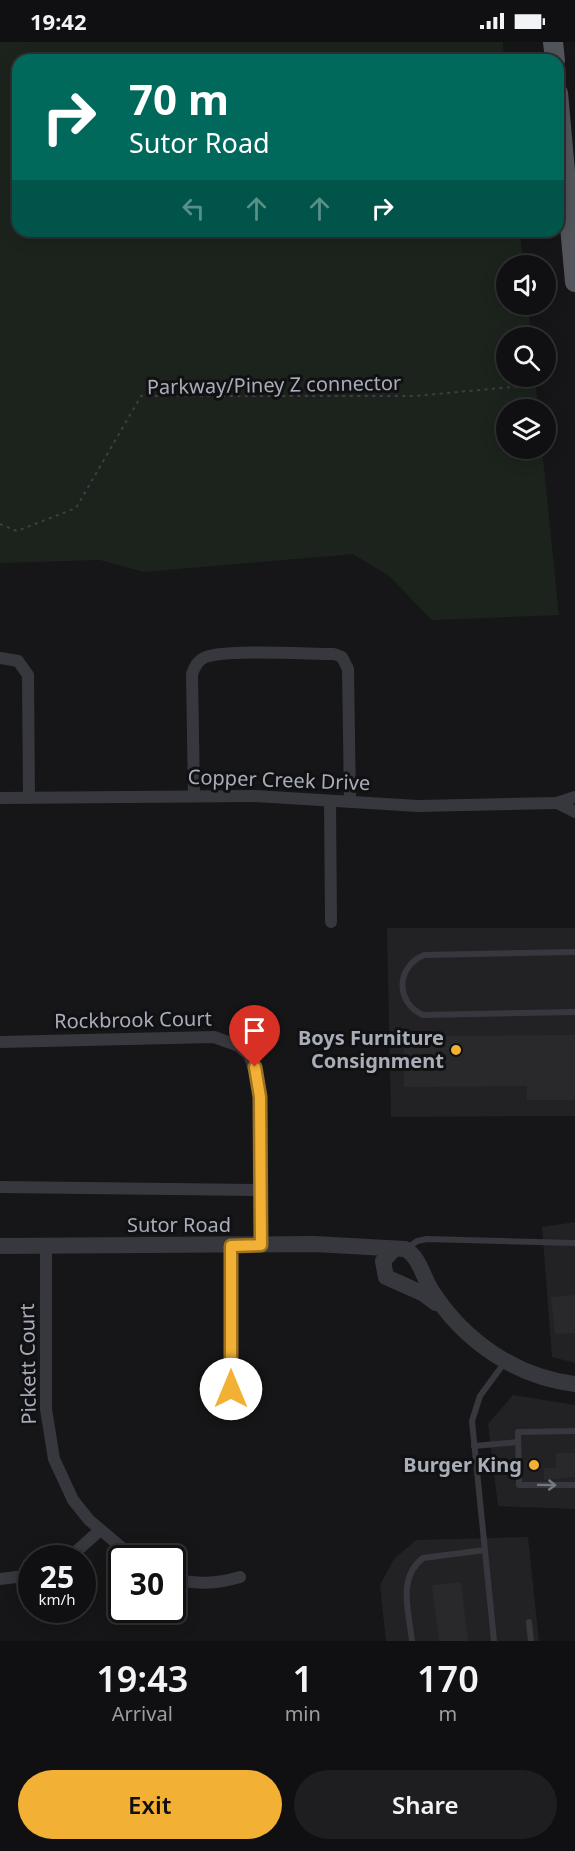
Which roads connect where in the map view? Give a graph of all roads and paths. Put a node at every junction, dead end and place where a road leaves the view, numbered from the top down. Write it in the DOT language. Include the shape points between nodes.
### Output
graph roads {
  1 [pos="564,160"];
  2 [pos="575,282"];
  3 [pos="512,387"];
  4 [pos="0,524"];
  5 [pos="0,658"];
  6 [pos="194,796"];
  7 [pos="575,797"];
  8 [pos="0,798"];
  9 [pos="29,798"];
  10 [pos="330,801"];
  11 [pos="350,802"];
  12 [pos="557,803"];
  13 [pos="575,812"];
  14 [pos="331,922"];
  15 [pos="575,952"];
  16 [pos="575,1012"];
  17 [pos="0,1042"];
  18 [pos="0,1186"];
  19 [pos="259,1190"];
  20 [pos="575,1243"];
  21 [pos="261,1245"];
  22 [pos="0,1246"];
  23 [pos="46,1246"];
  24 [pos="231,1246"];
  25 [pos="358,1248"];
  26 [pos="399,1249"];
  27 [pos="417,1262"];
  28 [pos="382,1269"];
  29 [pos="401,1284"];
  30 [pos="447,1310"];
  31 [pos="505,1361"];
  32 [pos="574,1385"];
  33 [pos="231,1389"];
  34 [pos="575,1431"];
  35 [pos="518,1442"];
  36 [pos="474,1446"];
  37 [pos="575,1485"];
  38 [pos="99,1531"];
  39 [pos="83,1545"];
  40 [pos="117,1545"];
  41 [pos="485,1550"];
  42 [pos="18,1577"];
  43 [pos="240,1577"];
  44 [pos="0,1579"];
  45 [pos="186,1582"];
  46 [pos="529,1622"];
  47 [pos="412,1641"];
  48 [pos="494,1641"];
  49 [pos="531,1641"];
  1 -- 2 [label="main road"];
  3 -- 4 [label="path, Parkway/Piney Z connector" via="415,396 141,396 76,508 17,531"];
  5 -- 9 [label="street" via="18,662 28,675"];
  6 -- 9 [label="street, Copper Creek Drive"];
  6 -- 10 [label="street, Copper Creek Drive"];
  6 -- 11 [label="street" via="192,674 201,659 209,655 334,654 342,657 348,669"];
  7 -- 12 [label="street, Copper Creek Drive"];
  8 -- 9 [label="street, Copper Creek Drive"];
  10 -- 11 [label="street, Copper Creek Drive"];
  10 -- 14 [label="street"];
  11 -- 12 [label="street, Copper Creek Drive" via="418,806"];
  12 -- 13 [label="street, Copper Creek Drive"];
  15 -- 16 [label="lane" via="424,955 410,964 402,982 405,1000 423,1015"];
  17 -- 19 [label="street, Rockbrook Court" via="214,1037 239,1046 249,1055 259,1083"];
  18 -- 19 [label="street, Sutor Road"];
  19 -- 21 [label="street, Rockbrook Court"];
  20 -- 26 [label="lane, Sutor Road" via="427,1239"];
  21 -- 24 [label="street, Sutor Road"];
  21 -- 25 [label="street, Sutor Road"];
  22 -- 23 [label="street, Sutor Road"];
  23 -- 24 [label="street, Sutor Road"];
  23 -- 38 [label="street, Pickett Court" via="48,1438 73,1500"];
  24 -- 33 [label="street"];
  25 -- 26 [label="street, Sutor Road"];
  25 -- 28 [label="street"];
  26 -- 27 [label="street"];
  26 -- 28 [label="street" via="385,1256"];
  27 -- 29 [label="street" via="412,1279"];
  27 -- 30 [label="street" via="432,1292"];
  28 -- 29 [label="street" via="390,1281"];
  29 -- 30 [label="street"];
  30 -- 31 [label="street" via="468,1333"];
  31 -- 32 [label="street" via="542,1378"];
  31 -- 36 [label="lane" via="474,1407"];
  34 -- 35 [label="lane" via="518,1432"];
  35 -- 36 [label="lane"];
  35 -- 37 [label="lane, one-way" via="519,1485"];
  36 -- 41 [label="lane"];
  38 -- 39 [label="street"];
  38 -- 40 [label="street, Pickett Court"];
  41 -- 47 [label="lane" via="423,1558 416,1563 406,1583"];
  41 -- 48 [label="lane"];
  42 -- 44 [label="street"];
  43 -- 45 [label="street" via="218,1583"];
  46 -- 49 [label="lane"];
}
